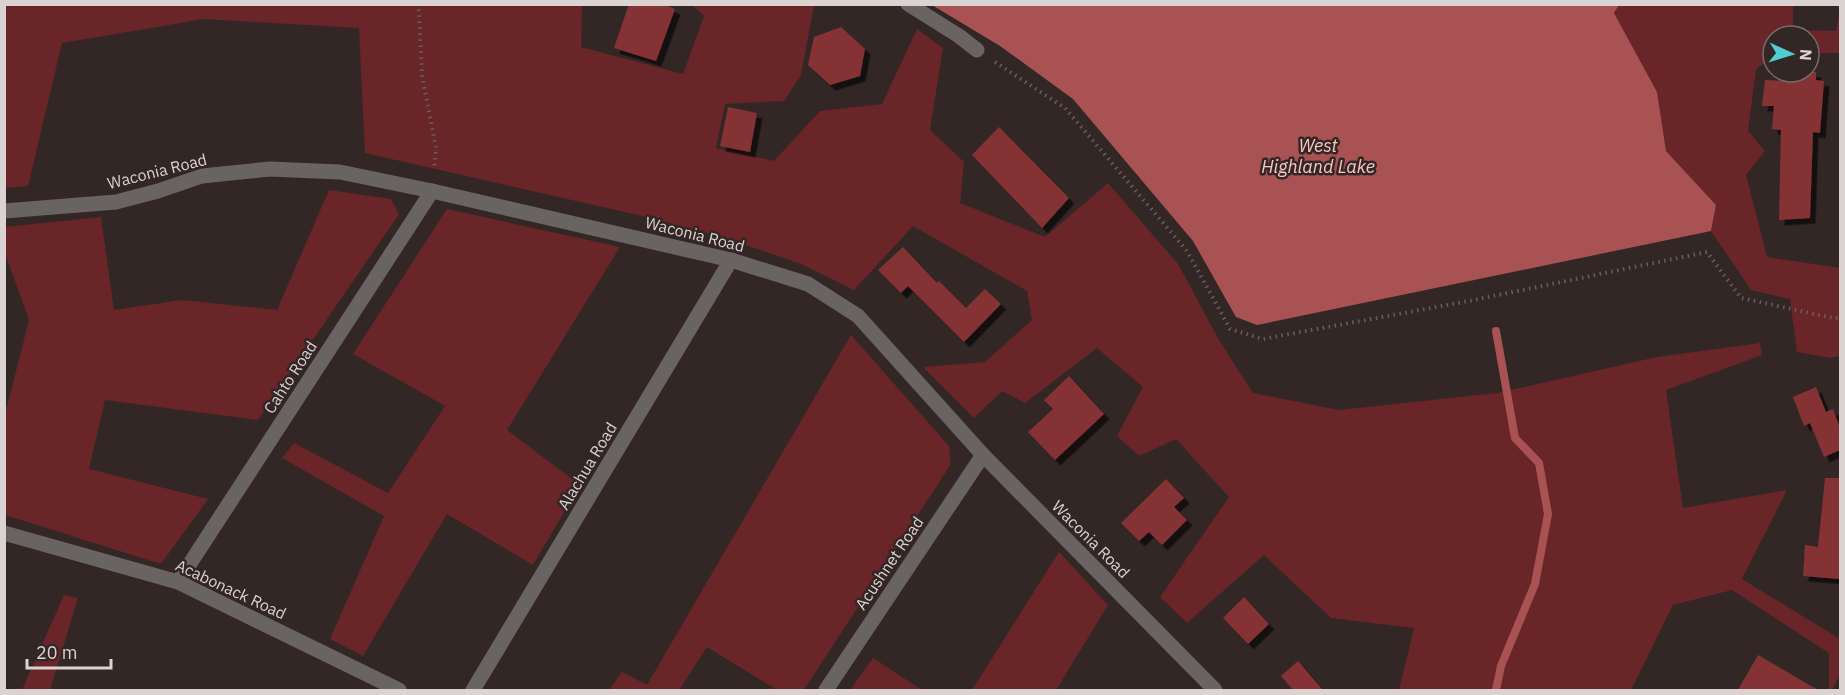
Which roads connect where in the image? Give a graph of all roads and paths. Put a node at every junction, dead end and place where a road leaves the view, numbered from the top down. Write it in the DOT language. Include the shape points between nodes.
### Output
graph roads {
  1 [pos="416,4"];
  2 [pos="908,4"];
  3 [pos="977,50"];
  4 [pos="432,191"];
  5 [pos="4,211"];
  6 [pos="731,260"];
  7 [pos="1840,318"];
  8 [pos="983,455"];
  9 [pos="4,533"];
  10 [pos="178,582"];
  11 [pos="399,690"];
  12 [pos="473,690"];
  13 [pos="826,690"];
  14 [pos="1215,690"];
  1 -- 4 [label="path" via="422,75 436,148"];
  2 -- 3 [label="street"];
  3 -- 7 [label="path" via="1065,108 1187,251 1230,329 1263,339 1707,252 1741,298"];
  4 -- 5 [label="street, Waconia Road" via="340,172 270,169 202,176 116,202"];
  4 -- 6 [label="street, Waconia Road"];
  4 -- 10 [label="street, Cahto Road"];
  6 -- 8 [label="street, Waconia Road" via="808,284 858,316"];
  6 -- 12 [label="street, Alachua Road"];
  8 -- 13 [label="street, Acushnet Road"];
  8 -- 14 [label="street, Waconia Road"];
  9 -- 10 [label="street, Acabonack Road"];
  10 -- 11 [label="street, Acabonack Road"];
}
